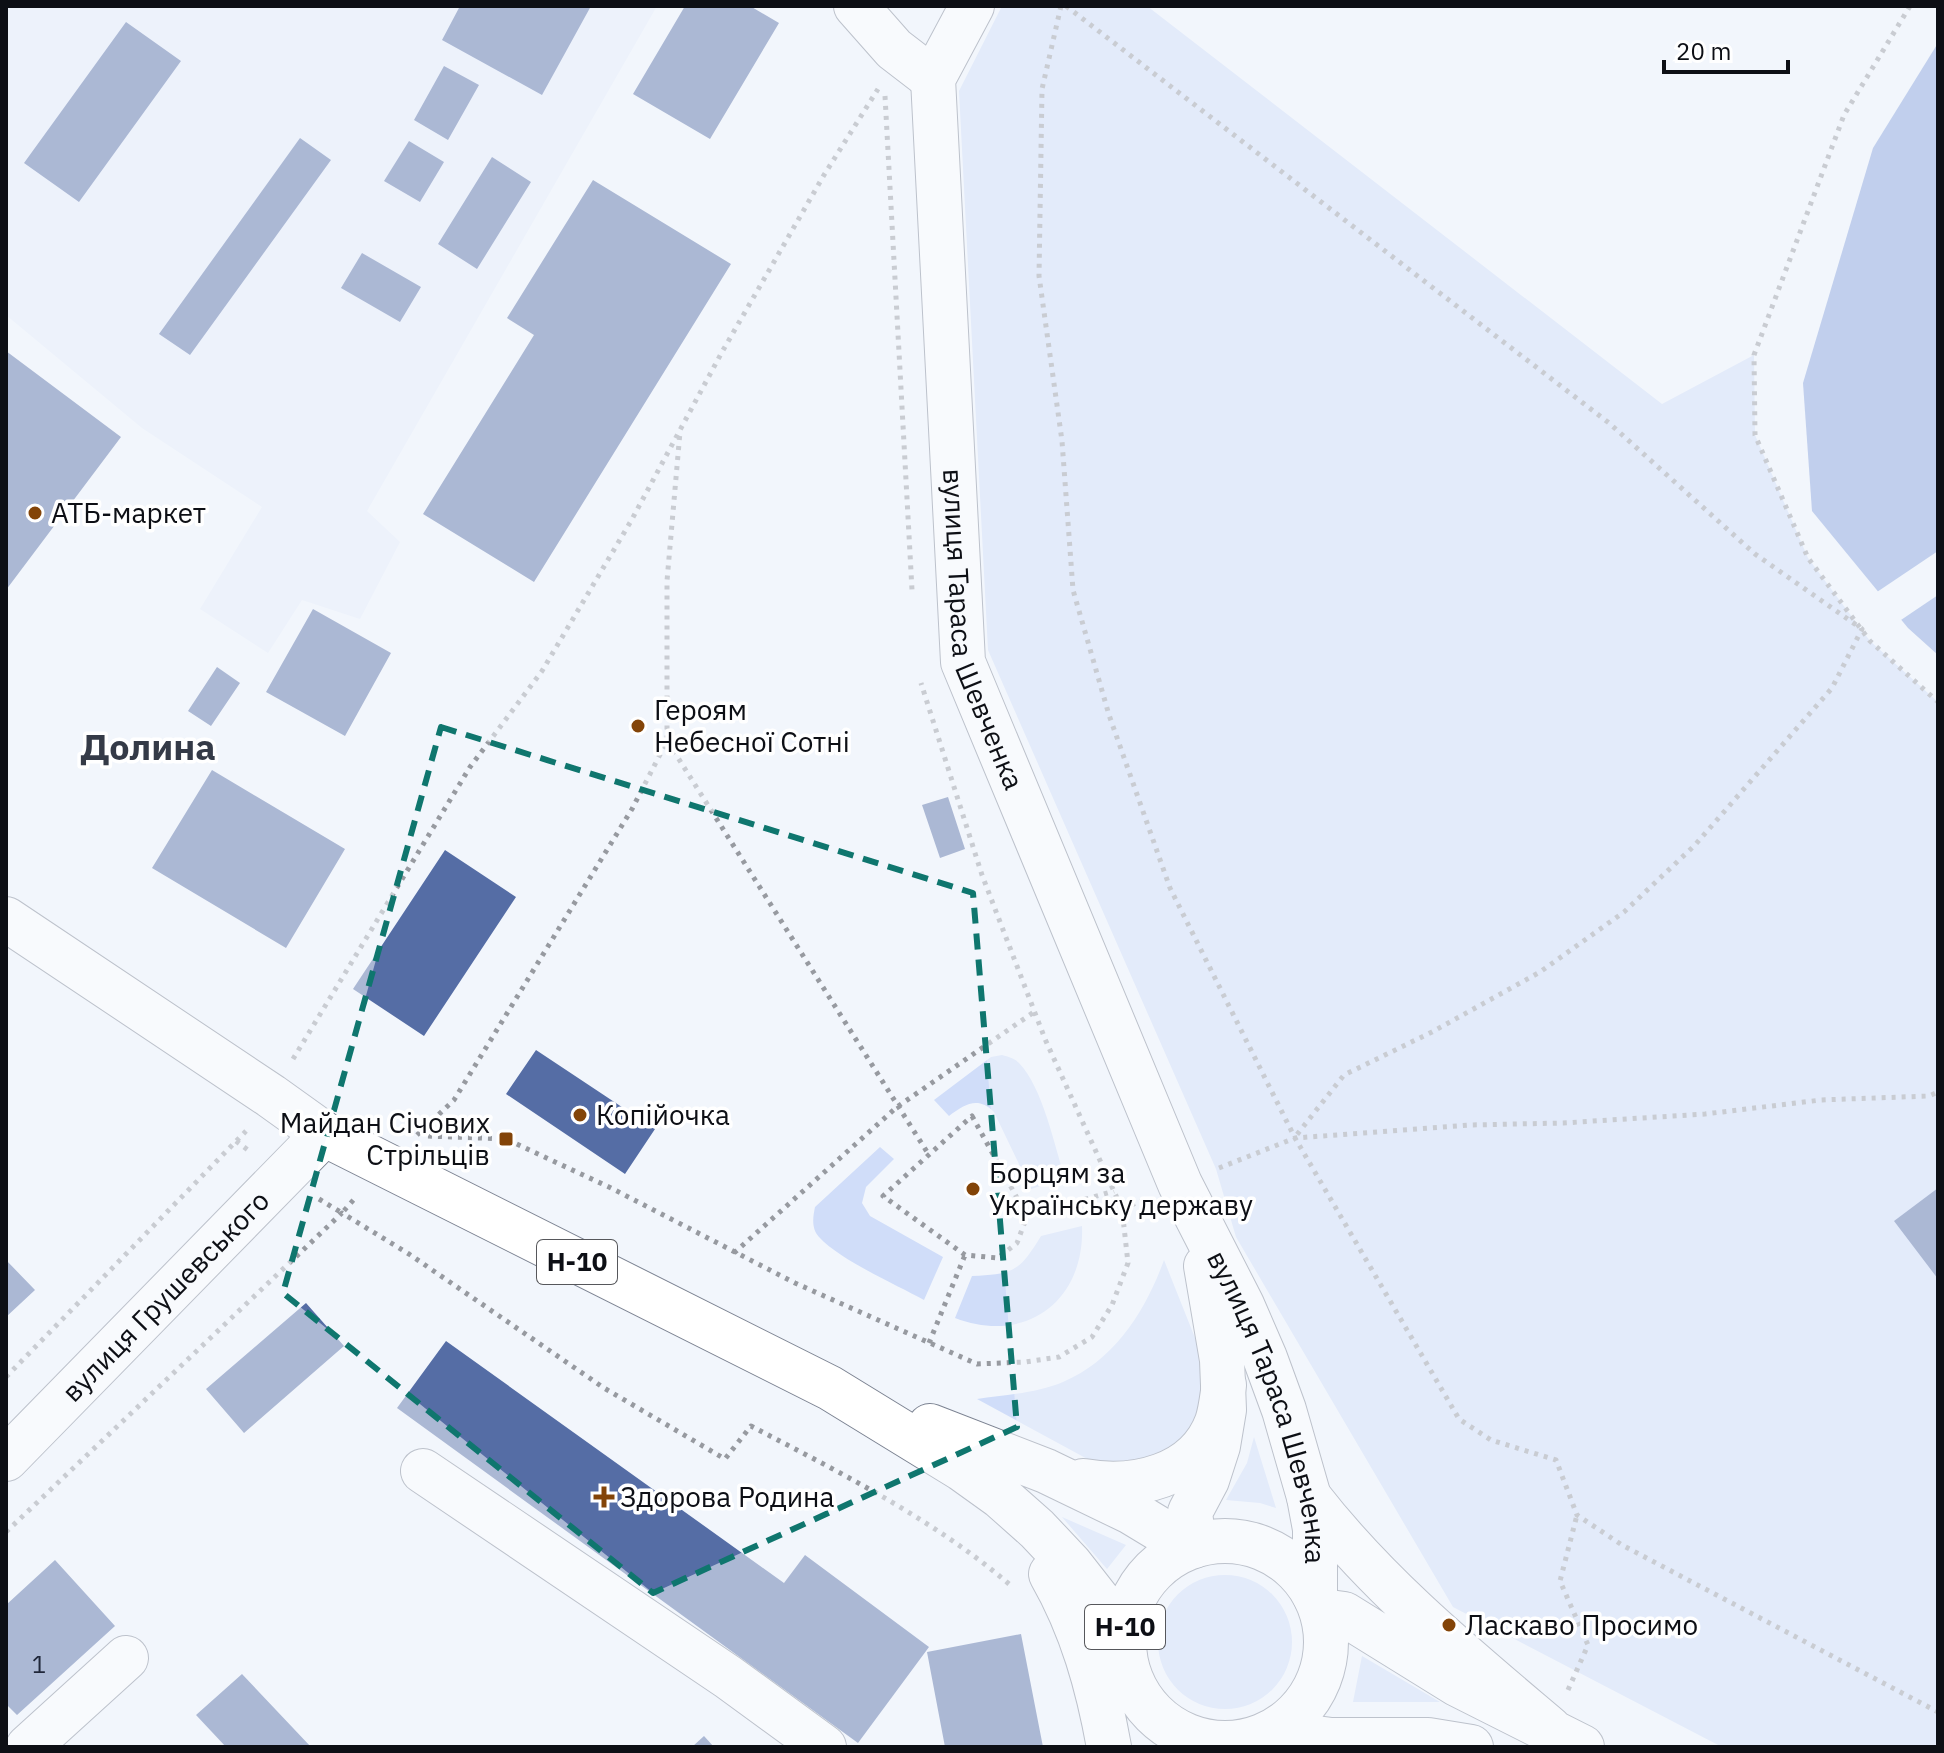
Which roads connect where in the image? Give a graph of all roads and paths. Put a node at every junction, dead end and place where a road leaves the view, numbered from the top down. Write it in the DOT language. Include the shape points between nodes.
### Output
graph roads {
  1 [pos="856,6"];
  2 [pos="972,6"];
  3 [pos="1064,6"];
  4 [pos="1910,6"];
  5 [pos="894,49"];
  6 [pos="933,79"];
  7 [pos="680,430"];
  8 [pos="1862,629"];
  9 [pos="1938,702"];
  10 [pos="667,741"];
  11 [pos="6,919"];
  12 [pos="1034,1012"];
  13 [pos="305,1067"];
  14 [pos="1938,1092"];
  15 [pos="268,1093"];
  16 [pos="897,1107"];
  17 [pos="324,1134"];
  18 [pos="1295,1138"];
  19 [pos="236,1141"];
  20 [pos="929,1155"];
  21 [pos="383,1166"];
  22 [pos="1216,1169"];
  23 [pos="282,1176"];
  24 [pos="1114,1191"];
  25 [pos="1141,1201"];
  26 [pos="342,1213"];
  27 [pos="1027,1216"];
  28 [pos="1199,1224"];
  29 [pos="734,1253"];
  30 [pos="965,1255"];
  31 [pos="929,1343"];
  32 [pos="6,1377"];
  33 [pos="1224,1385"];
  34 [pos="830,1388"];
  35 [pos="6,1459"];
  36 [pos="962,1469"];
  37 [pos="423,1471"];
  38 [pos="1046,1471"];
  39 [pos="1309,1497"];
  40 [pos="1577,1515"];
  41 [pos="6,1532"];
  42 [pos="1186,1549"];
  43 [pos="1020,1593"];
  44 [pos="1319,1604"];
  45 [pos="1124,1642"];
  46 [pos="126,1658"];
  47 [pos="1135,1688"];
  48 [pos="1938,1712"];
  49 [pos="1566,1724"];
  50 [pos="1261,1739"];
  51 [pos="1454,1746"];
  52 [pos="28,1747"];
  53 [pos="824,1747"];
  54 [pos="1109,1747"];
  55 [pos="1134,1747"];
  1 -- 5 [label="main road"];
  2 -- 6 [label="main road"];
  3 -- 8 [label="path" via="1609,423 1755,554"];
  3 -- 18 [label="path" via="1042,89 1039,276 1062,441 1073,590 1109,715 1170,888"];
  4 -- 8 [label="path" via="1844,115 1754,355 1755,435 1808,558"];
  5 -- 6 [label="main road"];
  5 -- 7 [label="path" via="884,79"];
  6 -- 28 [label="main road, вулиця Тараса Шевченка" via="963,662"];
  7 -- 10 [label="path" via="667,581"];
  7 -- 15 [label="path" via="542,671 470,767"];
  8 -- 9 [label="path"];
  8 -- 18 [label="path" via="1832,688 1695,845 1624,912 1540,972 1344,1075"];
  10 -- 16 [label="path"];
  10 -- 29 [label="path" via="632,809 454,1100 416,1136 506,1139"];
  11 -- 15 [label="main road, Н-10"];
  12 -- 16 [label="path"];
  13 -- 15 [label="path"];
  14 -- 18 [label="path" via="1705,1114"];
  15 -- 17 [label="main road, Н-10"];
  15 -- 19 [label="path"];
  16 -- 20 [label="path"];
  16 -- 29 [label="path"];
  17 -- 21 [label="main road, Н-10"];
  17 -- 23 [label="main road, вулиця Грушевського"];
  18 -- 22 [label="path"];
  18 -- 40 [label="path" via="1459,1419 1491,1440 1556,1460"];
  19 -- 23 [label="path"];
  19 -- 32 [label="path"];
  20 -- 27 [label="path" via="972,1116"];
  20 -- 30 [label="path" via="883,1196"];
  21 -- 26 [label="path"];
  21 -- 34 [label="main road, Н-10"];
  23 -- 26 [label="path"];
  23 -- 35 [label="main road, вулиця Грушевського"];
  24 -- 27 [label="path"];
  25 -- 31 [label="path" via="1122,1209 1128,1263 1092,1337 1059,1357 977,1364"];
  26 -- 41 [label="path"];
  26 -- 43 [label="path" via="604,1388 725,1459 751,1426 973,1553"];
  27 -- 30 [label="path" via="1017,1243 998,1258"];
  28 -- 33 [label="main road, вулиця Тараса Шевченка"];
  28 -- 39 [label="main road, вулиця Тараса Шевченка" via="1265,1358"];
  29 -- 31 [label="path"];
  30 -- 31 [label="path"];
  33 -- 38 [label="main road" via="1212,1434 1169,1473 1120,1485"];
  33 -- 42 [label="main road, вулиця Тараса Шевченка" via="1218,1446 1190,1512"];
  34 -- 36 [label="main road, Н-10"];
  34 -- 38 [label="main road, Н-10"];
  36 -- 45 [label="main road, Н-10" via="1001,1497 1070,1564"];
  36 -- 54 [label="main road" via="1001,1503 1033,1542 1058,1585 1090,1663"];
  37 -- 53 [label="main road"];
  38 -- 42 [label="main road, Н-10" via="1131,1512"];
  39 -- 44 [label="main road, вулиця Тараса Шевченка"];
  39 -- 49 [label="main road" via="1357,1553 1460,1653"];
  40 -- 48 [label="path" via="1622,1545"];
  40 -- 49 [label="path" via="1560,1581 1588,1645"];
  42 -- 44 [label="main road" via="1225,1541 1256,1546 1285,1560"];
  42 -- 45 [label="main road, Н-10" via="1165,1560 1143,1583 1129,1611"];
  44 -- 49 [label="main road" via="1457,1684"];
  44 -- 50 [label="main road" via="1327,1642 1316,1688 1298,1714"];
  45 -- 47 [label="main road, Н-10"];
  46 -- 52 [label="main road"];
  47 -- 50 [label="main road, Н-10" via="1165,1724 1194,1739 1225,1744"];
  47 -- 55 [label="main road"];
  50 -- 51 [label="main road, Н-10" via="1416,1739"];
}
